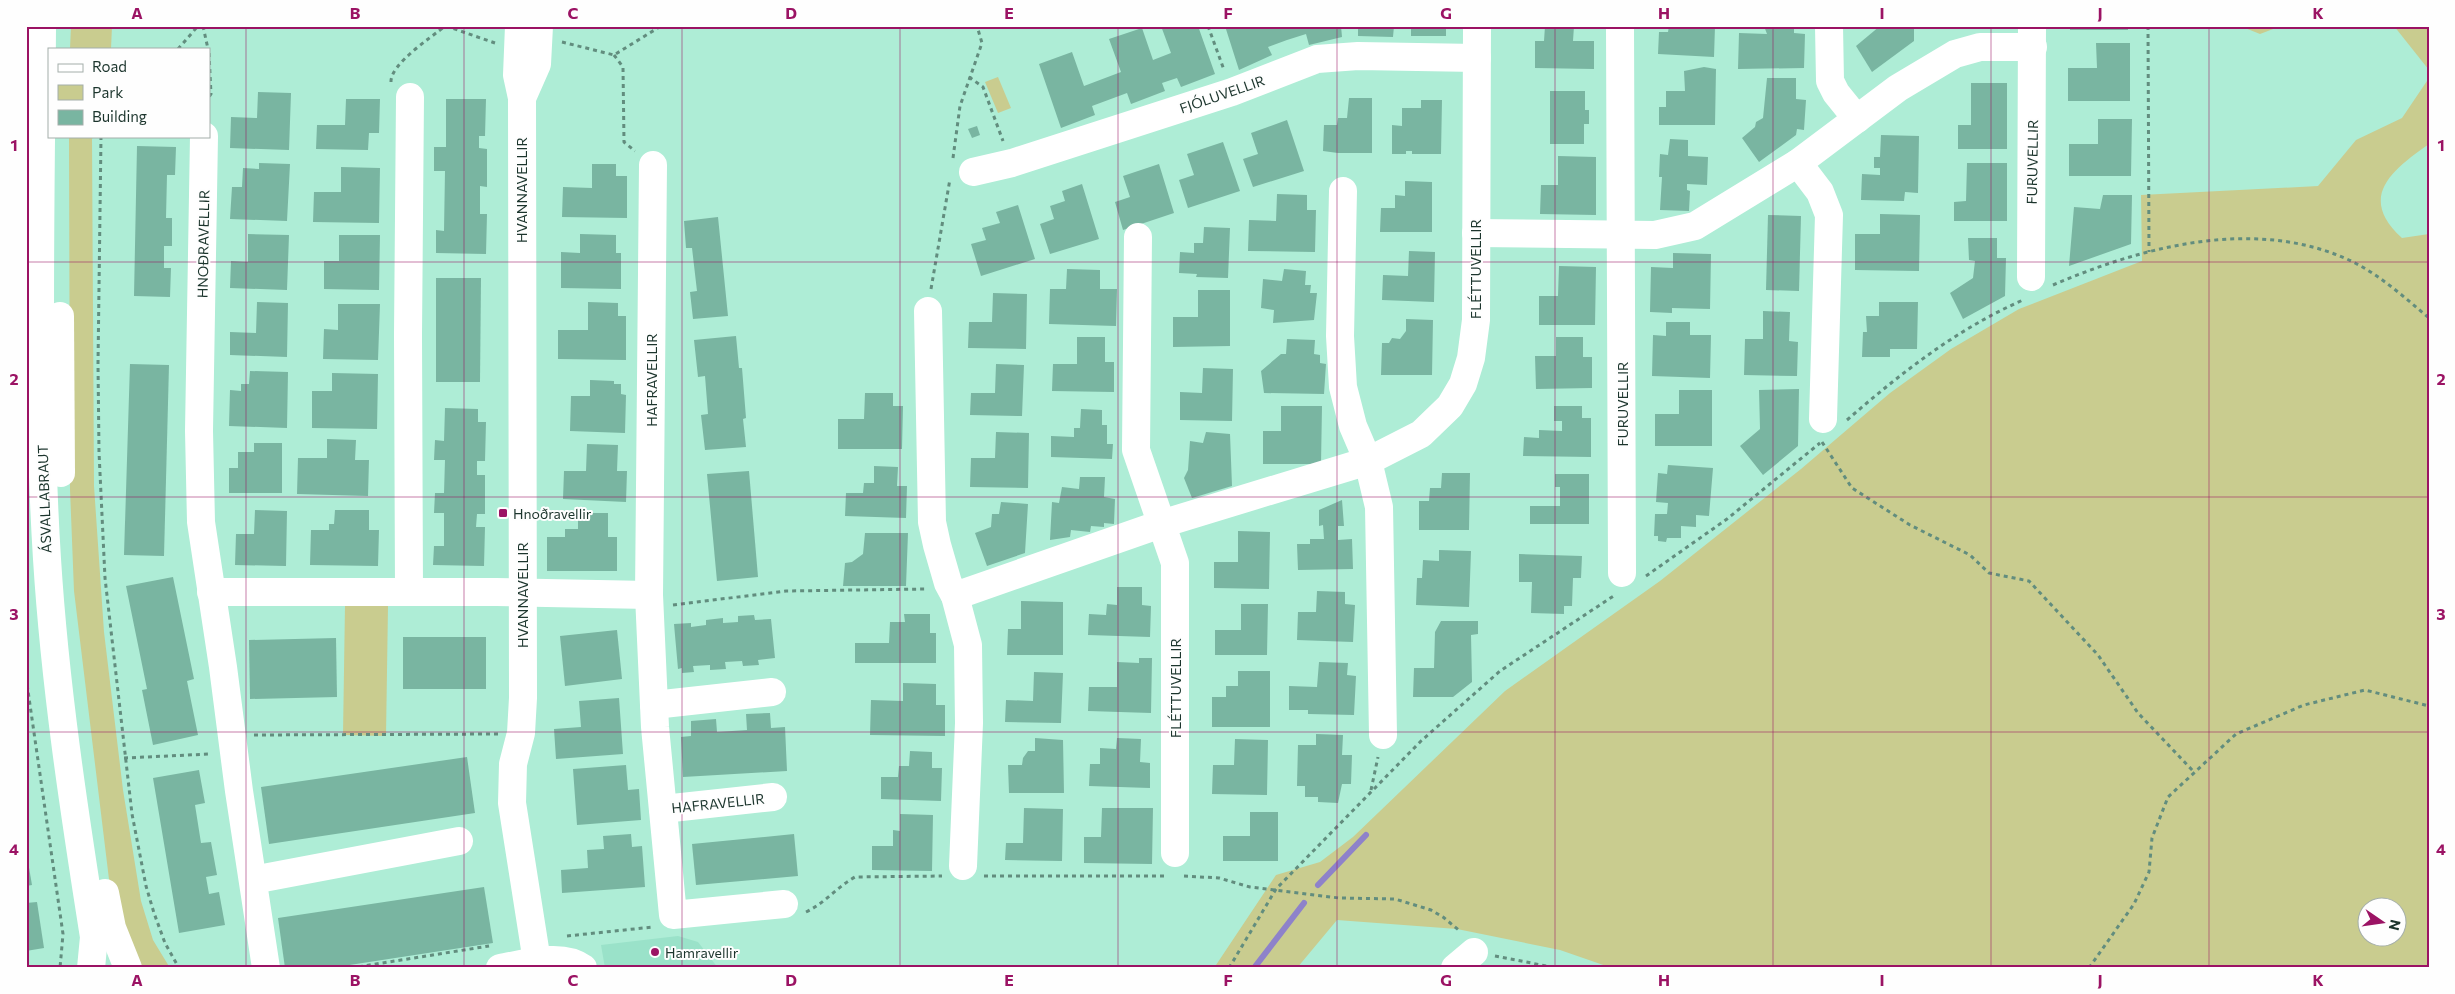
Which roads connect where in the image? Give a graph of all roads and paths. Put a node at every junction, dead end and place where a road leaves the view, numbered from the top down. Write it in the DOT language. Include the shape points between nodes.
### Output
graph roads {
  1 [pos="42,26"];
  2 [pos="61,26"];
  3 [pos="198,26"];
  4 [pos="203,26"];
  5 [pos="445,26"];
  6 [pos="661,26"];
  7 [pos="1208,26"];
  8 [pos="1477,26"];
  9 [pos="1620,26"];
  10 [pos="1830,26"];
  11 [pos="2148,26"];
  12 [pos="548,34"];
  13 [pos="510,36"];
  14 [pos="2032,36"];
  15 [pos="61,48"];
  16 [pos="179,48"];
  17 [pos="208,48"];
  18 [pos="614,55"];
  19 [pos="1477,58"];
  20 [pos="210,74"];
  21 [pos="969,77"];
  22 [pos="1232,92"];
  23 [pos="210,96"];
  24 [pos="410,97"];
  25 [pos="522,98"];
  26 [pos="1856,119"];
  27 [pos="60,138"];
  28 [pos="101,138"];
  29 [pos="204,138"];
  30 [pos="1012,163"];
  31 [pos="1798,163"];
  32 [pos="653,165"];
  33 [pos="973,172"];
  34 [pos="1344,191"];
  35 [pos="1476,233"];
  36 [pos="1621,236"];
  37 [pos="1138,237"];
  38 [pos="2149,252"];
  39 [pos="2035,288"];
  40 [pos="928,311"];
  41 [pos="2429,318"];
  42 [pos="1829,430"];
  43 [pos="1368,461"];
  44 [pos="1161,524"];
  45 [pos="1629,580"];
  46 [pos="951,589"];
  47 [pos="211,592"];
  48 [pos="409,592"];
  49 [pos="522,592"];
  50 [pos="650,602"];
  51 [pos="26,677"];
  52 [pos="772,692"];
  53 [pos="654,705"];
  54 [pos="2429,706"];
  55 [pos="521,733"];
  56 [pos="1383,735"];
  57 [pos="232,744"];
  58 [pos="124,758"];
  59 [pos="2194,772"];
  60 [pos="1371,790"];
  61 [pos="773,797"];
  62 [pos="663,809"];
  63 [pos="459,841"];
  64 [pos="1174,868"];
  65 [pos="962,873"];
  66 [pos="253,880"];
  67 [pos="1276,889"];
  68 [pos="794,908"];
  69 [pos="663,921"];
  70 [pos="498,956"];
  71 [pos="1465,960"];
  72 [pos="543,964"];
  73 [pos="60,968"];
  74 [pos="91,968"];
  75 [pos="128,968"];
  76 [pos="179,968"];
  77 [pos="266,968"];
  78 [pos="351,968"];
  79 [pos="583,968"];
  80 [pos="1229,968"];
  81 [pos="1557,968"];
  82 [pos="2089,968"];
  1 -- 74 [label="street, ÁSVALLABRAUT" via="41,356 45,531 62,726 94,937"];
  2 -- 15 [label="street"];
  3 -- 16 [label="path"];
  4 -- 17 [label="path"];
  5 -- 13 [label="path" via="464,34"];
  5 -- 24 [label="path" via="403,60 391,77 392,85"];
  6 -- 18 [label="path"];
  7 -- 22 [label="path"];
  8 -- 19 [label="street, FLÉTTUVELLIR"];
  9 -- 36 [label="street, FURUVELLIR"];
  10 -- 26 [label="street" via="1830,81"];
  11 -- 38 [label="path"];
  12 -- 18 [label="path"];
  12 -- 25 [label="street, HVANNAVELLIR"];
  13 -- 25 [label="street, HVANNAVELLIR"];
  14 -- 26 [label="street, FURUVELLIR" via="1954,54 1919,74"];
  14 -- 39 [label="street, FURUVELLIR"];
  18 -- 32 [label="path" via="623,67 624,142"];
  19 -- 22 [label="street, FJÓLUVELLIR" via="1358,56 1317,59"];
  19 -- 35 [label="street, FLÉTTUVELLIR"];
  20 -- 23 [label="path"];
  21 -- 30 [label="path" via="983,87"];
  22 -- 30 [label="street, FJÓLUVELLIR"];
  24 -- 48 [label="street"];
  25 -- 49 [label="street, HVANNAVELLIR"];
  26 -- 31 [label="street, FURUVELLIR"];
  27 -- 75 [label="street, ÁSVALLABRAUT" via="62,488 69,614 85,763 104,890 112,928"];
  28 -- 58 [label="path" via="99,452 105,578"];
  29 -- 47 [label="street, HNOÐRAVELLIR" via="199,431 202,522"];
  30 -- 33 [label="street, FJÓLUVELLIR"];
  31 -- 36 [label="street, FURUVELLIR" via="1695,226 1655,235"];
  31 -- 42 [label="street" via="1820,192 1829,215"];
  32 -- 50 [label="street, HAFRAVELLIR"];
  34 -- 43 [label="street" via="1340,302 1343,387 1353,426"];
  35 -- 36 [label="street, FURUVELLIR"];
  35 -- 43 [label="street, FLÉTTUVELLIR" via="1476,320 1471,358 1463,384 1450,406 1421,434"];
  36 -- 45 [label="street, FURUVELLIR"];
  37 -- 44 [label="street, FLÉTTUVELLIR" via="1136,450"];
  38 -- 39 [label="path"];
  38 -- 41 [label="path" via="2211,240 2250,238 2292,243 2350,260 2401,294"];
  39 -- 42 [label="path" via="1910,366"];
  40 -- 46 [label="street" via="932,522"];
  42 -- 45 [label="path" via="1727,518"];
  42 -- 59 [label="path" via="1852,488 1910,525 1970,556 1989,573 2029,581 2098,655 2138,714"];
  43 -- 44 [label="street, FLÉTTUVELLIR"];
  43 -- 56 [label="street" via="1379,507"];
  44 -- 46 [label="street, FLÉTTUVELLIR"];
  44 -- 64 [label="street, FLÉTTUVELLIR" via="1174,563"];
  45 -- 60 [label="path" via="1500,671"];
  46 -- 50 [label="path" via="786,591"];
  46 -- 65 [label="street" via="968,645 969,723"];
  47 -- 48 [label="street"];
  47 -- 57 [label="street, HNOÐRAVELLIR" via="224,667"];
  48 -- 49 [label="street"];
  49 -- 50 [label="street"];
  49 -- 55 [label="street, HVANNAVELLIR"];
  50 -- 53 [label="street, HAFRAVELLIR"];
  51 -- 73 [label="path" via="63,934"];
  52 -- 53 [label="street"];
  53 -- 62 [label="street, HAFRAVELLIR"];
  54 -- 59 [label="path" via="2365,690 2304,706 2236,734"];
  55 -- 57 [label="path" via="247,735"];
  55 -- 72 [label="street, HVANNAVELLIR" via="513,764 512,803"];
  56 -- 60 [label="path"];
  57 -- 58 [label="path" via="212,754"];
  57 -- 66 [label="street, HNOÐRAVELLIR"];
  58 -- 76 [label="path" via="146,886 163,938"];
  59 -- 82 [label="path" via="2168,797 2152,838 2149,872 2142,888"];
  60 -- 67 [label="path"];
  61 -- 62 [label="street, HAFRAVELLIR"];
  62 -- 69 [label="street, HAFRAVELLIR"];
  63 -- 66 [label="street"];
  64 -- 65 [label="path"];
  64 -- 67 [label="path" via="1250,887"];
  65 -- 68 [label="path" via="855,877 842,884 818,906"];
  66 -- 77 [label="street, HNOÐRAVELLIR"];
  67 -- 71 [label="path" via="1338,898 1395,899 1415,905 1444,917 1460,930"];
  67 -- 80 [label="path"];
  68 -- 69 [label="street"];
  69 -- 72 [label="path" via="555,937"];
  70 -- 72 [label="street"];
  70 -- 78 [label="path"];
  71 -- 81 [label="path"];
  72 -- 79 [label="street" via="574,963"];
}
